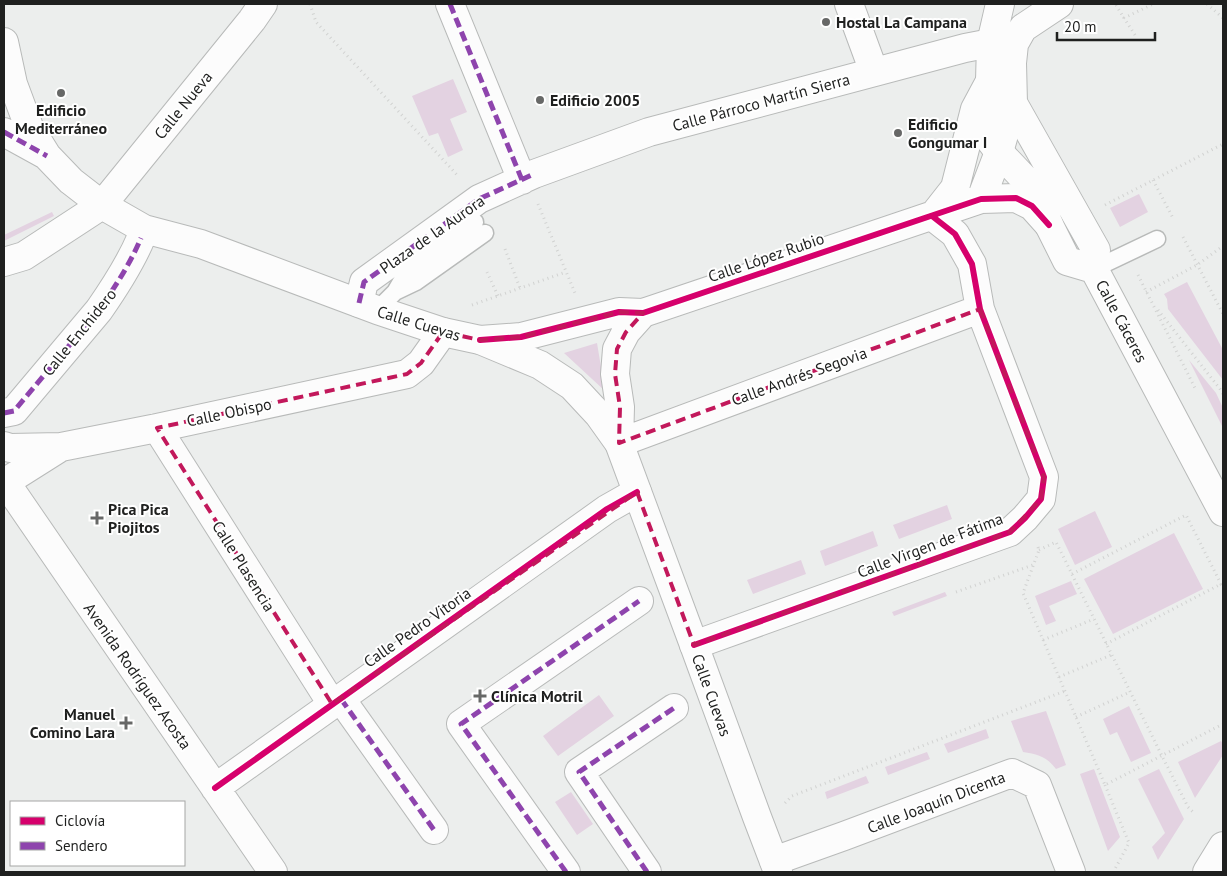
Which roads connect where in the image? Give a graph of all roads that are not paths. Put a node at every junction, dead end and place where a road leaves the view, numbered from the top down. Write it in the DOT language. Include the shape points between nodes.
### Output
graph roads {
  1 [pos="450,4"];
  2 [pos="849,4"];
  3 [pos="1000,4"];
  4 [pos="1059,4"];
  5 [pos="253,9"];
  6 [pos="4,42"];
  7 [pos="991,42"];
  8 [pos="874,72"];
  9 [pos="990,81"];
  10 [pos="1013,103"];
  11 [pos="4,132"];
  12 [pos="998,152"];
  13 [pos="47,156"];
  14 [pos="527,177"];
  15 [pos="981,199"];
  16 [pos="102,205"];
  17 [pos="932,216"];
  18 [pos="480,218"];
  19 [pos="1049,225"];
  20 [pos="141,238"];
  21 [pos="1157,239"];
  22 [pos="4,262"];
  23 [pos="1094,269"];
  24 [pos="377,302"];
  25 [pos="980,309"];
  26 [pos="643,313"];
  27 [pos="442,332"];
  28 [pos="480,340"];
  29 [pos="4,413"];
  30 [pos="157,428"];
  31 [pos="618,442"];
  32 [pos="4,446"];
  33 [pos="61,448"];
  34 [pos="4,482"];
  35 [pos="637,492"];
  36 [pos="1223,512"];
  37 [pos="639,601"];
  38 [pos="694,645"];
  39 [pos="336,702"];
  40 [pos="674,708"];
  41 [pos="215,788"];
  42 [pos="434,830"];
  43 [pos="1223,846"];
  44 [pos="776,867"];
  45 [pos="273,872"];
  46 [pos="566,872"];
  47 [pos="647,872"];
  48 [pos="1071,872"];
  49 [pos="1207,872"];
  1 -- 14 [label="street"];
  2 -- 8 [label="street"];
  3 -- 7 [label="street"];
  4 -- 10 [label="street" via="1023,28 1014,44"];
  5 -- 16 [label="street, Calle Nueva"];
  6 -- 13 [label="street" via="13,84 29,127"];
  7 -- 8 [label="street, Calle Párroco Martín Sierra"];
  7 -- 9 [label="street"];
  8 -- 14 [label="street, Calle Párroco Martín Sierra" via="649,132"];
  9 -- 12 [label="street, Calle López Rubio" via="996,100 987,126 990,140"];
  9 -- 17 [label="street" via="975,109 955,188"];
  10 -- 12 [label="street"];
  10 -- 23 [label="street, Calle Cáceres" via="1096,250"];
  11 -- 13 [label="street"];
  12 -- 15 [label="street"];
  12 -- 19 [label="street, Calle López Rubio" via="1035,190"];
  13 -- 16 [label="street, Calle Cuevas" via="71,181"];
  14 -- 18 [label="street, Plaza de la Aurora"];
  15 -- 17 [label="street, Calle López Rubio"];
  15 -- 19 [label="street, Calle López Rubio" via="1016,198 1032,206"];
  16 -- 22 [label="street, Calle Nueva" via="24,256"];
  16 -- 24 [label="street, Calle Cuevas" via="144,229 201,244"];
  17 -- 25 [label="street, Calle Virgen de Fátima" via="956,234 972,264"];
  17 -- 26 [label="street, Calle López Rubio"];
  18 -- 24 [label="lane" via="416,282"];
  18 -- 24 [label="street, Plaza de la Aurora" via="364,282"];
  19 -- 23 [label="street, Calle López Rubio" via="1067,261"];
  20 -- 29 [label="street, Calle Enchidero" via="132,259 99,310 14,411"];
  21 -- 23 [label="lane"];
  23 -- 36 [label="street, Calle Cáceres"];
  24 -- 27 [label="street, Calle Cuevas"];
  25 -- 31 [label="street, Calle Andrés Segovia"];
  25 -- 38 [label="street, Calle Virgen de Fátima" via="1044,477 1041,499 1025,518 1010,532"];
  26 -- 28 [label="street, Calle López Rubio" via="619,312 521,337"];
  26 -- 31 [label="street, Calle López Rubio" via="626,332 617,349"];
  27 -- 28 [label="street, Calle Cuevas"];
  27 -- 30 [label="street, Calle Obispo" via="421,363 407,374"];
  28 -- 31 [label="street, Calle Cuevas" via="540,365 572,386"];
  30 -- 33 [label="street, Calle Obispo"];
  30 -- 39 [label="street, Calle Plasencia"];
  31 -- 35 [label="street, Calle Cuevas"];
  32 -- 33 [label="street"];
  33 -- 34 [label="street, Calle Obispo"];
  34 -- 41 [label="street, Avenida Rodríguez Acosta"];
  35 -- 38 [label="street, Calle Cuevas"];
  35 -- 39 [label="street, Calle Pedro Vitoria" via="607,509"];
  37 -- 46 [label="street" via="462,724"];
  38 -- 44 [label="street, Calle Cuevas"];
  39 -- 41 [label="street, Calle Pedro Vitoria"];
  39 -- 42 [label="street, Calle Plasencia"];
  40 -- 47 [label="street" via="579,772"];
  41 -- 45 [label="street, Avenida Rodríguez Acosta"];
  43 -- 49 [label="street"];
  44 -- 48 [label="street, Calle Joaquín Dicenta" via="844,836 1012,773 1037,784"];
}
